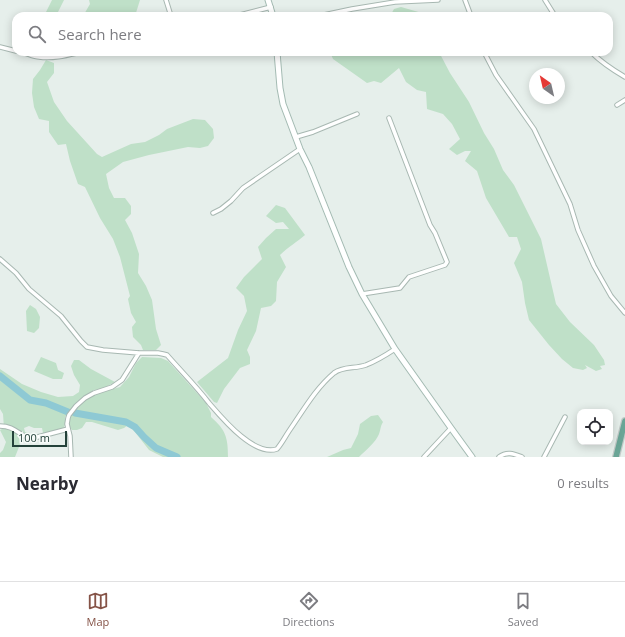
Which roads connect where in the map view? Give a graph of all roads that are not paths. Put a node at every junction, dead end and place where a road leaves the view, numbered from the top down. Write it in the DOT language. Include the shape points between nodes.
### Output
graph roads {
  1 [pos="166,0"];
  2 [pos="268,0"];
  3 [pos="438,0"];
  4 [pos="465,0"];
  5 [pos="545,0"];
  6 [pos="271,7"];
  7 [pos="170,12"];
  8 [pos="249,12"];
  9 [pos="272,12"];
  10 [pos="338,12"];
  11 [pos="470,12"];
  12 [pos="552,12"];
  13 [pos="0,47"];
  14 [pos="12,50"];
  15 [pos="35,56"];
  16 [pos="63,56"];
  17 [pos="277,56"];
  18 [pos="486,56"];
  19 [pos="596,56"];
  20 [pos="625,77"];
  21 [pos="625,100"];
  22 [pos="617,105"];
  23 [pos="357,114"];
  24 [pos="389,118"];
  25 [pos="296,137"];
  26 [pos="300,149"];
  27 [pos="213,213"];
  28 [pos="0,259"];
  29 [pos="362,294"];
  30 [pos="625,312"];
  31 [pos="395,349"];
  32 [pos="139,353"];
  33 [pos="565,417"];
  34 [pos="625,421"];
  35 [pos="0,426"];
  36 [pos="450,428"];
  37 [pos="68,429"];
  38 [pos="236,438"];
  39 [pos="272,454"];
  40 [pos="70,457"];
  41 [pos="424,457"];
  42 [pos="472,457"];
  43 [pos="499,457"];
  44 [pos="522,457"];
  45 [pos="544,457"];
  46 [pos="616,457"];
  1 -- 7 [label="street"];
  2 -- 6 [label="street"];
  3 -- 10 [label="street" via="395,2"];
  4 -- 11 [label="street"];
  5 -- 12 [label="street"];
  6 -- 8 [label="street"];
  6 -- 9 [label="street"];
  13 -- 14 [label="street"];
  15 -- 16 [label="street"];
  17 -- 25 [label="street" via="283,104"];
  18 -- 30 [label="street" via="496,75 534,129 570,204 594,266 611,296"];
  19 -- 20 [label="street"];
  21 -- 22 [label="street"];
  23 -- 25 [label="street"];
  24 -- 29 [label="street" via="430,226 447,262 445,265 409,277 400,288"];
  25 -- 26 [label="street"];
  26 -- 27 [label="street" via="243,188 231,201"];
  26 -- 29 [label="street"];
  28 -- 32 [label="street" via="29,289 61,316 88,347"];
  29 -- 31 [label="street"];
  31 -- 36 [label="street"];
  31 -- 39 [label="street" via="371,363 360,367 343,368 333,374 310,399"];
  32 -- 37 [label="street" via="119,382 90,395 76,406 68,418"];
  32 -- 38 [label="street" via="158,353 166,356 204,396"];
  33 -- 45 [label="street"];
  34 -- 46 [label="main road"];
  35 -- 37 [label="street" via="13,429 30,439"];
  36 -- 41 [label="street"];
  36 -- 42 [label="street"];
  37 -- 40 [label="street"];
  43 -- 44 [label="street" via="509,453"];
}
